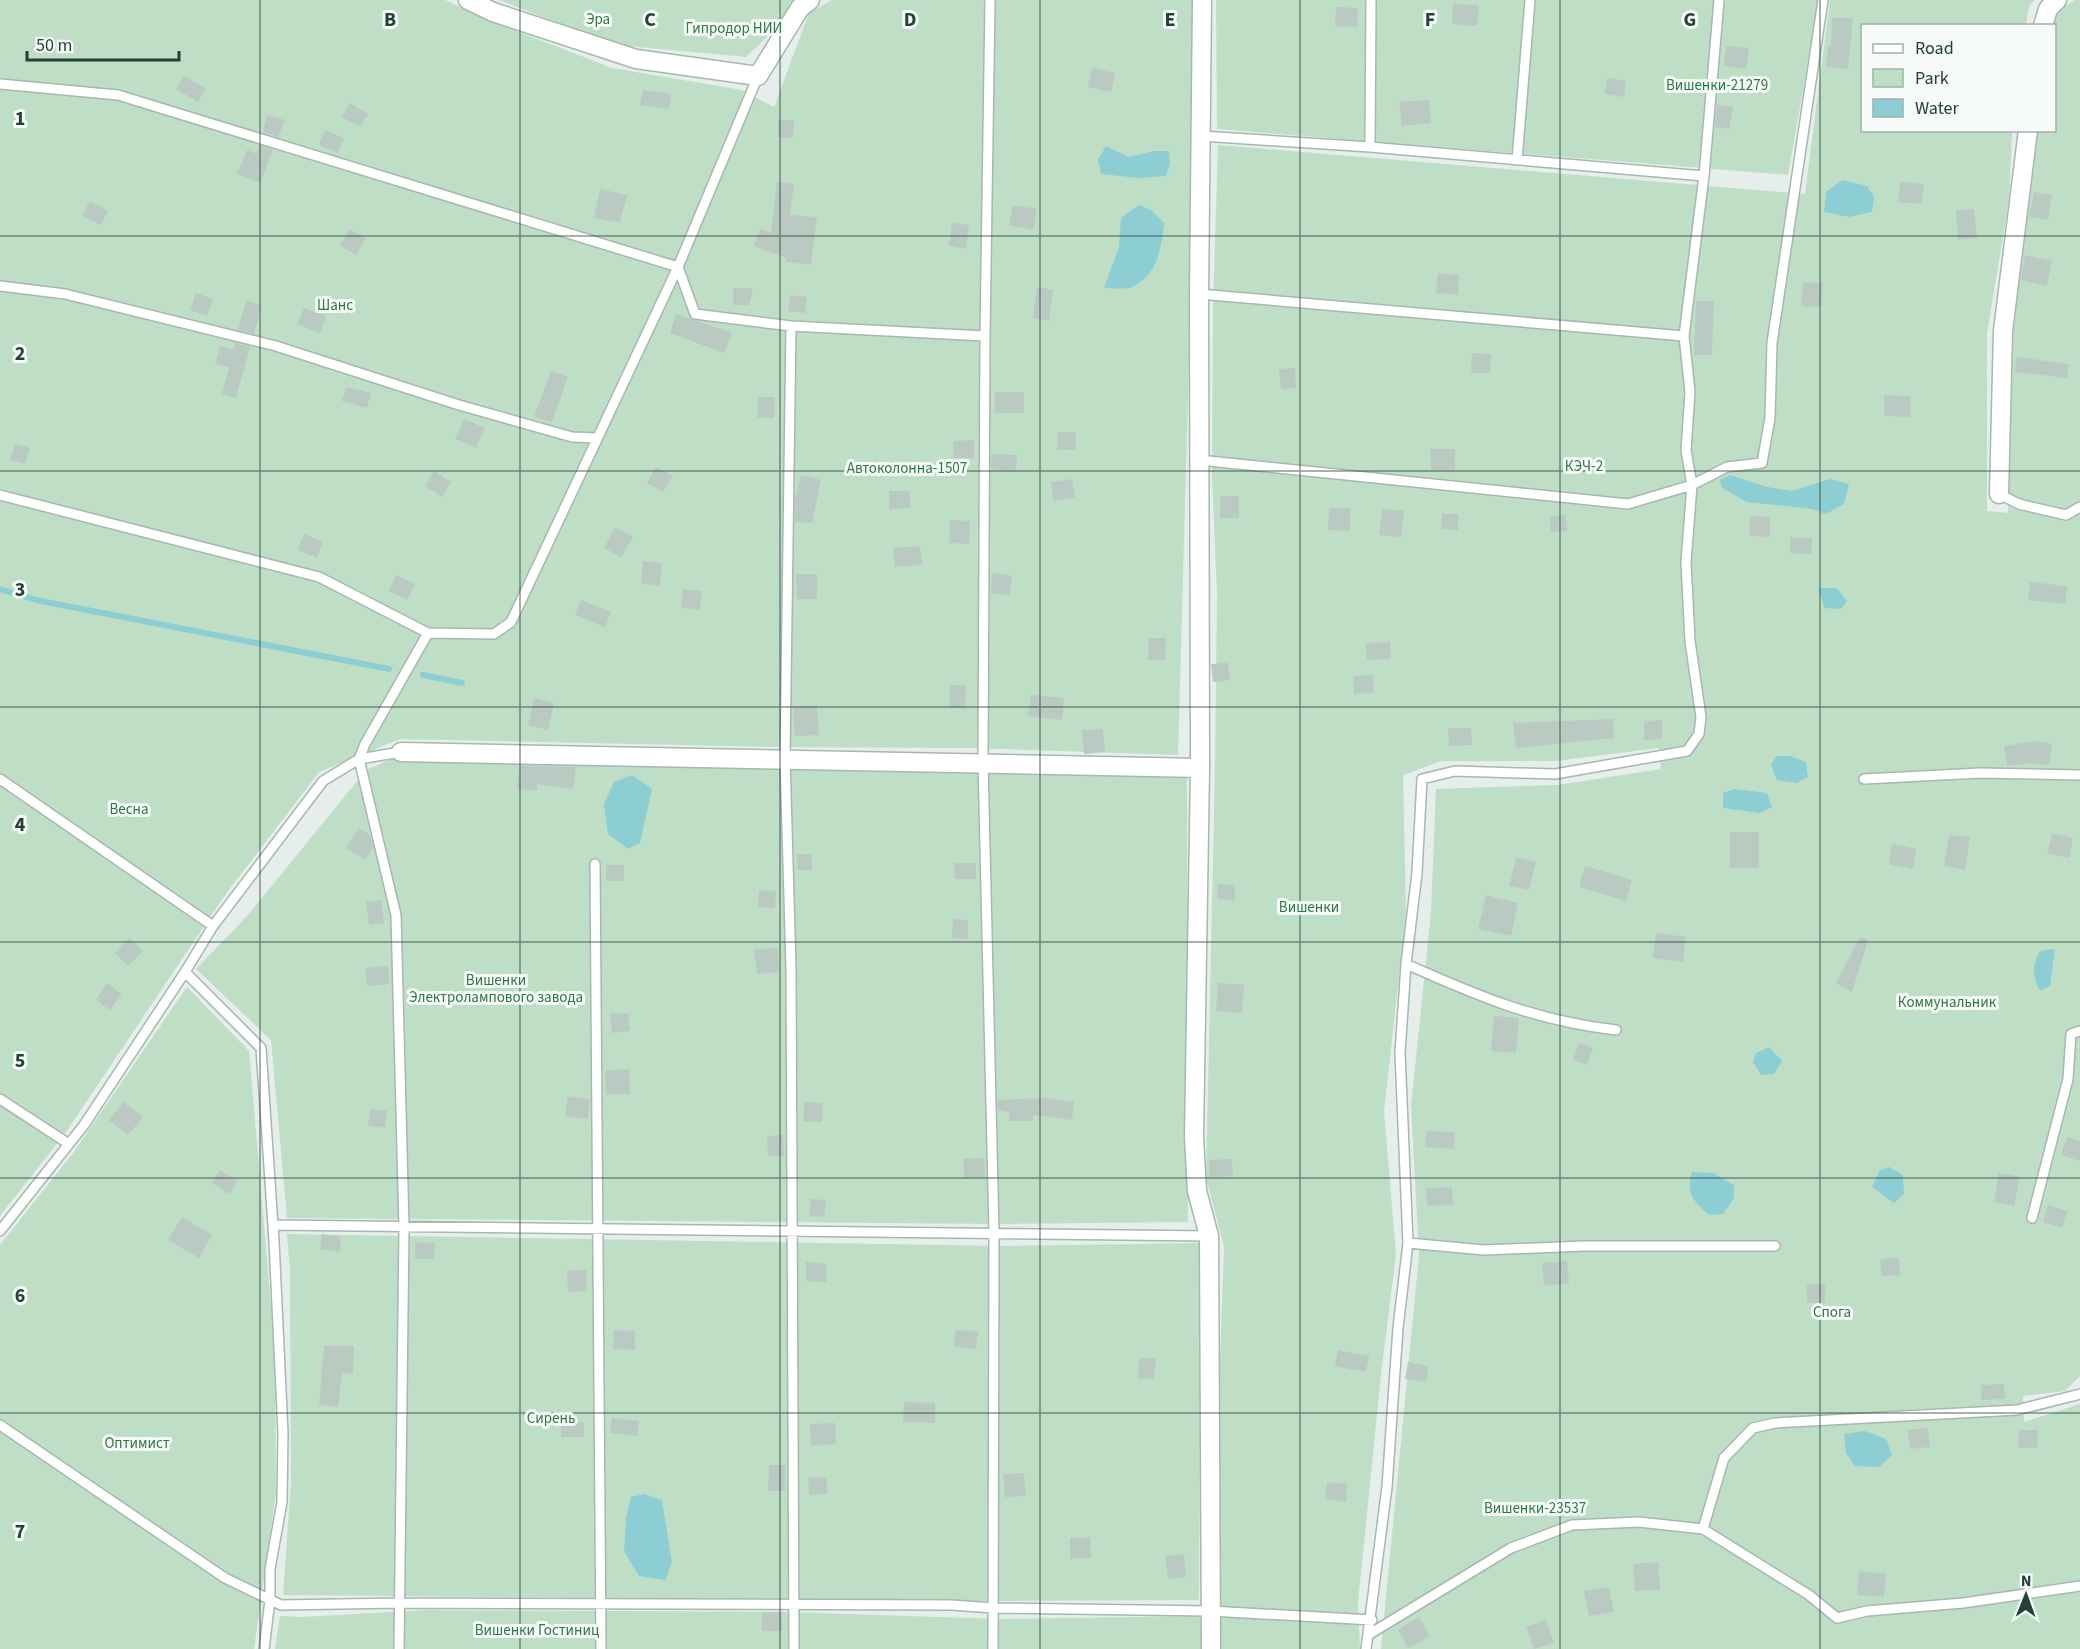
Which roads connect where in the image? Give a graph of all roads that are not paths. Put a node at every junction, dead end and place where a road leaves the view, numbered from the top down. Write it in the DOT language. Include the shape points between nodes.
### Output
graph roads {
  1 [pos="468,0"];
  2 [pos="810,0"];
  3 [pos="990,0"];
  4 [pos="1202,0"];
  5 [pos="1371,0"];
  6 [pos="1530,0"];
  7 [pos="1719,0"];
  8 [pos="1823,0"];
  9 [pos="2057,0"];
  10 [pos="2044,24"];
  11 [pos="759,76"];
  12 [pos="0,84"];
  13 [pos="2028,132"];
  14 [pos="1200,136"];
  15 [pos="1370,147"];
  16 [pos="1517,160"];
  17 [pos="1704,176"];
  18 [pos="678,267"];
  19 [pos="0,286"];
  20 [pos="1199,294"];
  21 [pos="791,326"];
  22 [pos="985,336"];
  23 [pos="1684,336"];
  24 [pos="597,438"];
  25 [pos="1199,460"];
  26 [pos="1692,485"];
  27 [pos="1999,494"];
  28 [pos="0,495"];
  29 [pos="2080,507"];
  30 [pos="428,633"];
  31 [pos="401,752"];
  32 [pos="359,759"];
  33 [pos="786,759"];
  34 [pos="983,762"];
  35 [pos="1200,768"];
  36 [pos="2080,775"];
  37 [pos="0,779"];
  38 [pos="1864,779"];
  39 [pos="595,864"];
  40 [pos="213,926"];
  41 [pos="1406,964"];
  42 [pos="185,972"];
  43 [pos="1616,1030"];
  44 [pos="2080,1030"];
  45 [pos="0,1099"];
  46 [pos="69,1144"];
  47 [pos="2032,1218"];
  48 [pos="273,1225"];
  49 [pos="404,1227"];
  50 [pos="598,1229"];
  51 [pos="791,1230"];
  52 [pos="0,1231"];
  53 [pos="994,1232"];
  54 [pos="1209,1236"];
  55 [pos="1408,1243"];
  56 [pos="1776,1246"];
  57 [pos="2080,1394"];
  58 [pos="0,1425"];
  59 [pos="1703,1529"];
  60 [pos="2080,1586"];
  61 [pos="270,1600"];
  62 [pos="399,1603"];
  63 [pos="601,1604"];
  64 [pos="794,1604"];
  65 [pos="993,1608"];
  66 [pos="1210,1611"];
  67 [pos="1372,1620"];
  68 [pos="1368,1635"];
  69 [pos="264,1649"];
  70 [pos="399,1649"];
  71 [pos="601,1649"];
  72 [pos="794,1649"];
  73 [pos="993,1649"];
  74 [pos="1211,1649"];
  75 [pos="1366,1649"];
  1 -- 11 [label="street" via="493,12 636,59"];
  2 -- 11 [label="street" via="800,8"];
  3 -- 22 [label="lane"];
  4 -- 14 [label="street"];
  5 -- 15 [label="lane"];
  6 -- 16 [label="lane"];
  7 -- 17 [label="lane"];
  8 -- 26 [label="lane" via="1772,343 1770,418 1762,463 1727,467"];
  9 -- 10 [label="street" via="2048,9"];
  11 -- 18 [label="lane"];
  12 -- 18 [label="lane" via="118,95"];
  13 -- 27 [label="street" via="2003,331"];
  14 -- 15 [label="lane"];
  14 -- 20 [label="street"];
  15 -- 16 [label="lane"];
  16 -- 17 [label="lane"];
  17 -- 23 [label="lane"];
  18 -- 21 [label="lane" via="695,314"];
  18 -- 24 [label="lane"];
  19 -- 24 [label="lane" via="65,294 265,344 572,437"];
  20 -- 23 [label="lane"];
  20 -- 25 [label="street"];
  21 -- 22 [label="lane"];
  21 -- 33 [label="lane"];
  22 -- 34 [label="lane"];
  23 -- 26 [label="lane" via="1690,392 1686,450"];
  24 -- 30 [label="lane" via="510,622 494,634"];
  25 -- 26 [label="lane" via="1628,504"];
  25 -- 35 [label="street"];
  26 -- 41 [label="lane" via="1686,562 1690,641 1701,717 1699,734 1687,751 1555,774 1455,771 1422,779 1417,873"];
  27 -- 29 [label="lane" via="2019,504 2066,514"];
  28 -- 30 [label="lane" via="319,577"];
  30 -- 32 [label="lane"];
  31 -- 32 [label="lane"];
  31 -- 33 [label="street"];
  32 -- 40 [label="lane" via="323,781"];
  32 -- 49 [label="lane" via="396,915"];
  33 -- 34 [label="street"];
  33 -- 51 [label="lane"];
  34 -- 35 [label="street"];
  34 -- 53 [label="lane"];
  35 -- 54 [label="street" via="1194,1138 1197,1191"];
  36 -- 38 [label="lane" via="1980,773"];
  37 -- 40 [label="lane"];
  39 -- 50 [label="lane"];
  40 -- 42 [label="lane"];
  41 -- 43 [label="lane" via="1503,1006 1575,1025"];
  41 -- 55 [label="lane" via="1400,1053"];
  42 -- 46 [label="lane"];
  42 -- 48 [label="lane" via="261,1048"];
  44 -- 47 [label="lane" via="2071,1034 2068,1079"];
  45 -- 46 [label="lane"];
  46 -- 52 [label="lane"];
  48 -- 49 [label="lane"];
  48 -- 61 [label="lane" via="283,1433 282,1502 270,1569"];
  49 -- 50 [label="lane"];
  49 -- 62 [label="lane"];
  50 -- 51 [label="lane"];
  50 -- 63 [label="lane"];
  51 -- 53 [label="lane"];
  51 -- 64 [label="lane"];
  53 -- 54 [label="lane"];
  53 -- 65 [label="lane"];
  54 -- 66 [label="street"];
  55 -- 56 [label="lane" via="1484,1250"];
  55 -- 67 [label="lane"];
  57 -- 59 [label="lane" via="2017,1410 1775,1423 1753,1428 1724,1458"];
  58 -- 61 [label="lane" via="225,1578"];
  59 -- 60 [label="lane" via="1809,1595 1837,1618 1867,1611 1963,1603"];
  59 -- 68 [label="lane" via="1639,1522 1572,1525 1511,1548"];
  61 -- 62 [label="lane" via="281,1605"];
  61 -- 69 [label="lane"];
  62 -- 63 [label="lane"];
  62 -- 70 [label="lane"];
  63 -- 64 [label="lane"];
  63 -- 71 [label="lane"];
  64 -- 65 [label="lane"];
  64 -- 72 [label="lane"];
  65 -- 66 [label="lane"];
  65 -- 73 [label="lane"];
  66 -- 67 [label="lane"];
  66 -- 74 [label="street"];
  67 -- 68 [label="lane"];
  68 -- 75 [label="lane"];
}
